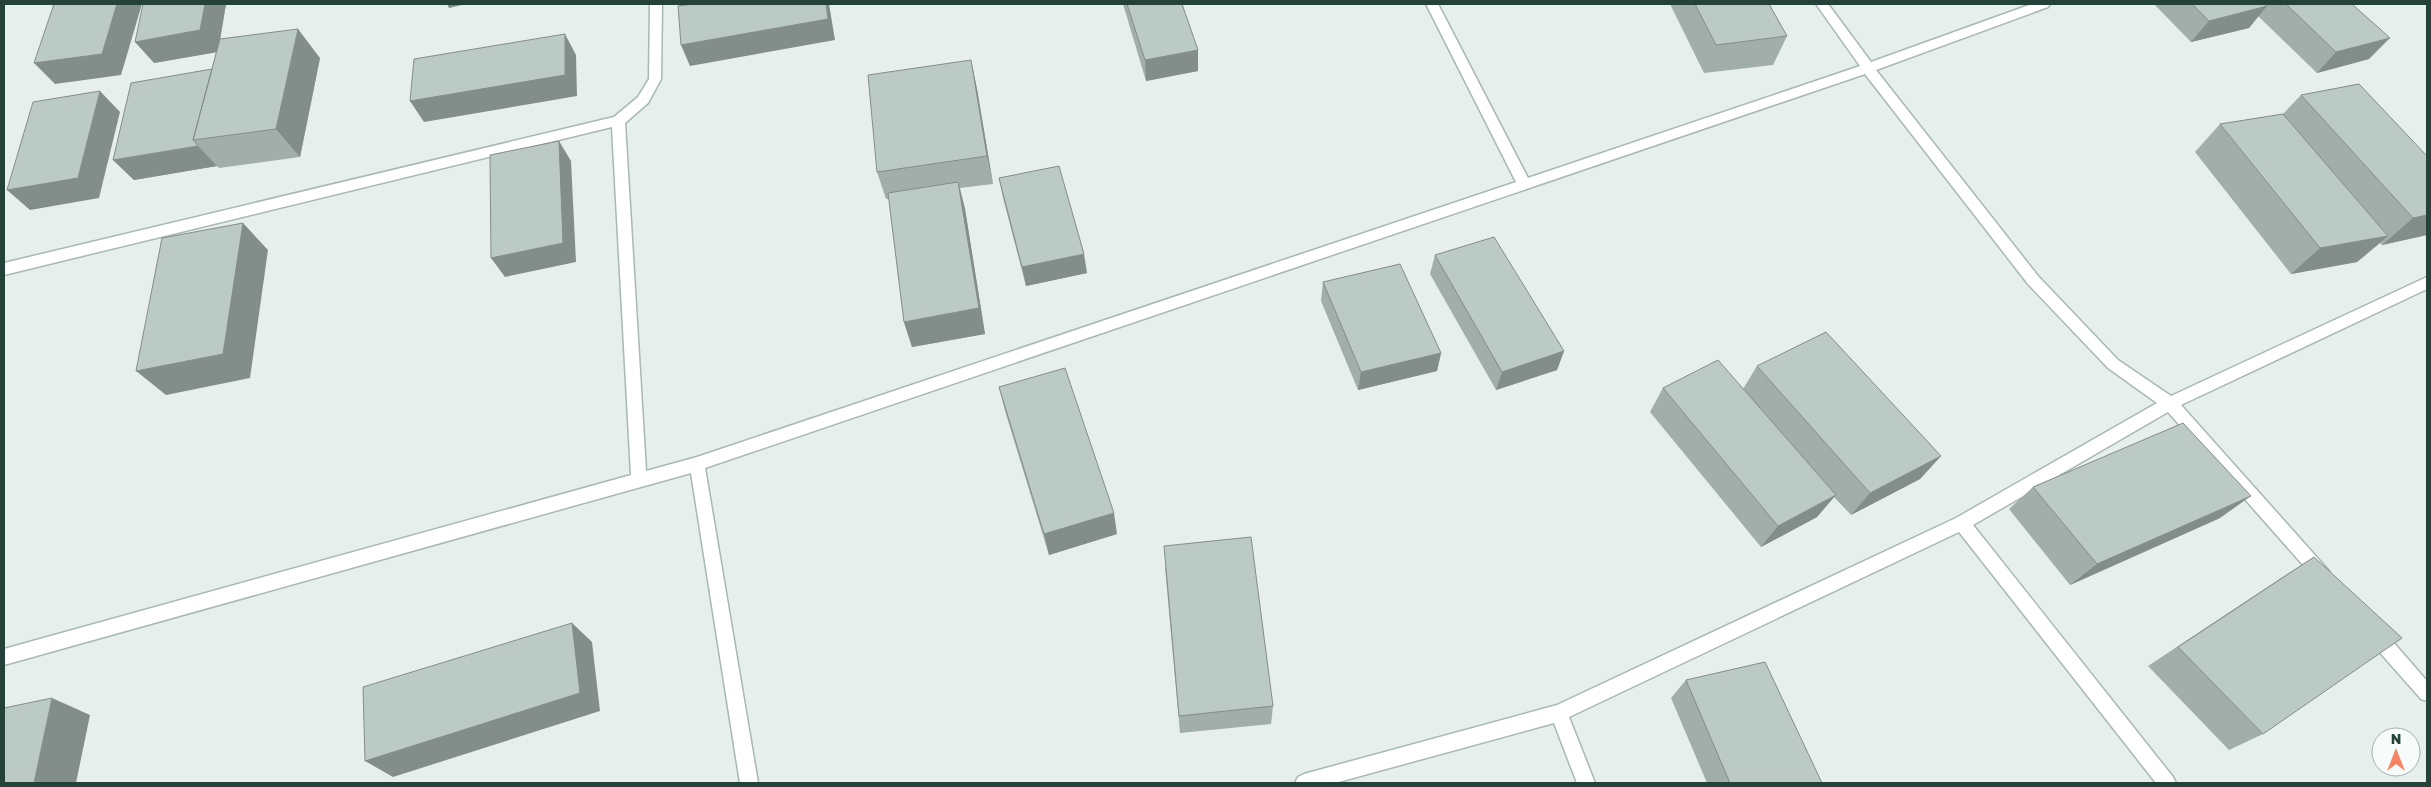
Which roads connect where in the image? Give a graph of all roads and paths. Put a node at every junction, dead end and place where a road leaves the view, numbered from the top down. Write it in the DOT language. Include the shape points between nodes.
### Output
graph roads {
  1 [pos="656,4"];
  2 [pos="1432,4"];
  3 [pos="1822,4"];
  4 [pos="2044,4"];
  5 [pos="1868,68"];
  6 [pos="618,121"];
  7 [pos="1524,182"];
  8 [pos="4,269"];
  9 [pos="2427,282"];
  10 [pos="2170,403"];
  11 [pos="697,464"];
  12 [pos="639,479"];
  13 [pos="1962,523"];
  14 [pos="2335,589"];
  15 [pos="2361,619"];
  16 [pos="4,657"];
  17 [pos="2427,693"];
  18 [pos="1559,713"];
  19 [pos="749,783"];
  20 [pos="1304,783"];
  21 [pos="1586,783"];
  22 [pos="2167,783"];
  1 -- 6 [label="street" via="655,79 644,100"];
  2 -- 7 [label="street"];
  3 -- 5 [label="street"];
  4 -- 5 [label="street"];
  5 -- 7 [label="street"];
  5 -- 10 [label="street" via="2033,280 2113,364"];
  6 -- 8 [label="street"];
  6 -- 12 [label="street"];
  7 -- 11 [label="street"];
  9 -- 10 [label="street"];
  10 -- 13 [label="street"];
  10 -- 14 [label="street"];
  11 -- 12 [label="street"];
  11 -- 19 [label="street"];
  12 -- 16 [label="street"];
  13 -- 18 [label="street"];
  13 -- 22 [label="street"];
  15 -- 17 [label="street"];
  18 -- 20 [label="street"];
  18 -- 21 [label="street"];
}
